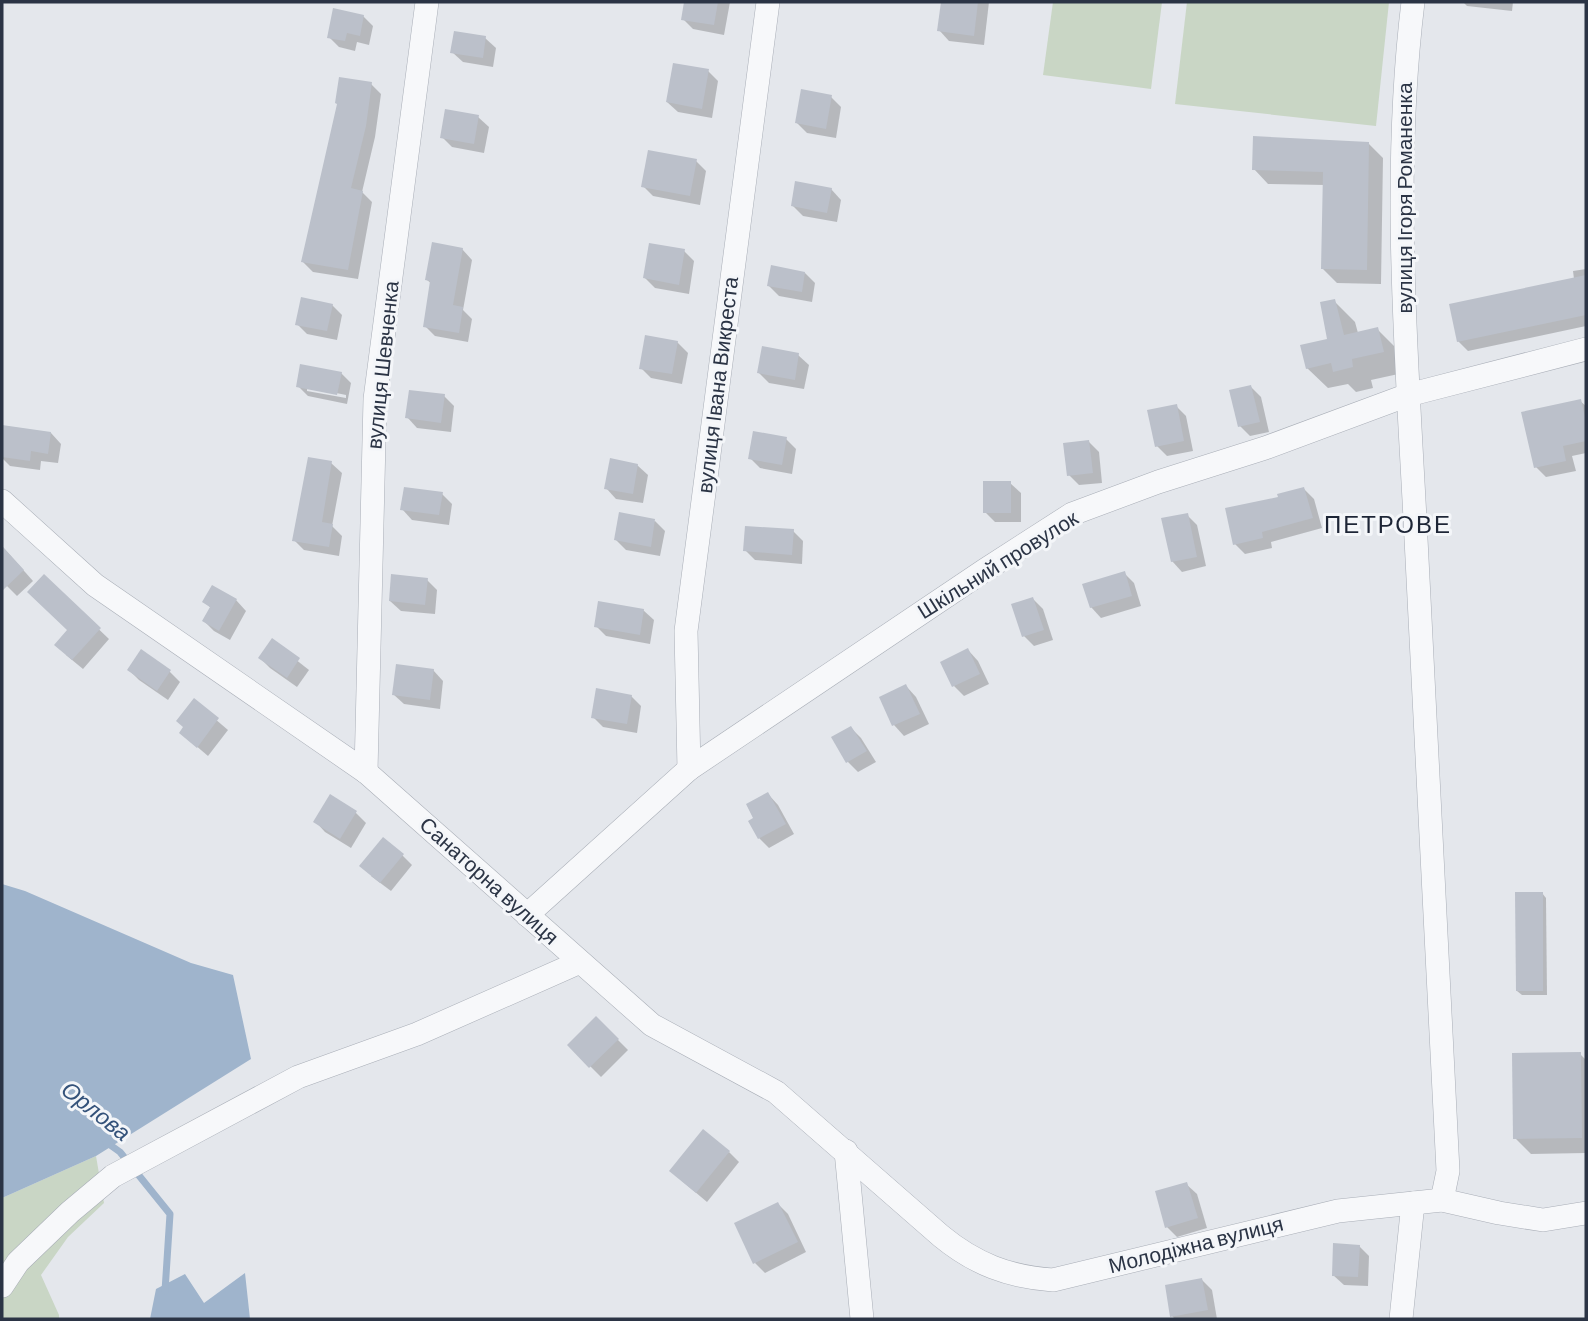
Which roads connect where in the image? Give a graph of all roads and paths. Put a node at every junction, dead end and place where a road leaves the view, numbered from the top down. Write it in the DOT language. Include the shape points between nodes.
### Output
graph roads {
  1 [pos="427,2"];
  2 [pos="768,2"];
  3 [pos="1413,2"];
  4 [pos="1586,349"];
  5 [pos="1408,395"];
  6 [pos="2,501"];
  7 [pos="689,769"];
  8 [pos="366,772"];
  9 [pos="527,915"];
  10 [pos="580,962"];
  11 [pos="846,1152"];
  12 [pos="1442,1200"];
  13 [pos="1413,1203"];
  14 [pos="1586,1213"];
  15 [pos="2,1286"];
  16 [pos="862,1319"];
  17 [pos="1401,1319"];
  1 -- 8 [label="street, вулиця Шевченка" via="375,400"];
  2 -- 7 [label="street, вулиця Івана Викреста" via="686,631"];
  3 -- 5 [label="street, вулиця Ігоря Романенка" via="1401,142"];
  4 -- 5 [label="street, Шкільний провулок"];
  5 -- 7 [label="street, Шкільний провулок" via="1072,514"];
  5 -- 12 [label="street, вулиця Ігоря Романенка" via="1448,1171"];
  6 -- 8 [label="street, Санаторна вулиця" via="95,584"];
  7 -- 9 [label="street, Шкільний провулок"];
  8 -- 9 [label="street, Санаторна вулиця"];
  9 -- 10 [label="street, Санаторна вулиця"];
  10 -- 11 [label="street, Санаторна вулиця" via="652,1026 776,1092"];
  10 -- 15 [label="street" via="417,1034 298,1077 113,1176 18,1262"];
  11 -- 13 [label="street, Молодіжна вулиця" via="960,1251 981,1264 1028,1278 1053,1280 1338,1211"];
  11 -- 16 [label="street"];
  12 -- 13 [label="street, Молодіжна вулиця"];
  12 -- 14 [label="street, Молодіжна вулиця" via="1543,1220"];
  13 -- 17 [label="street"];
}
